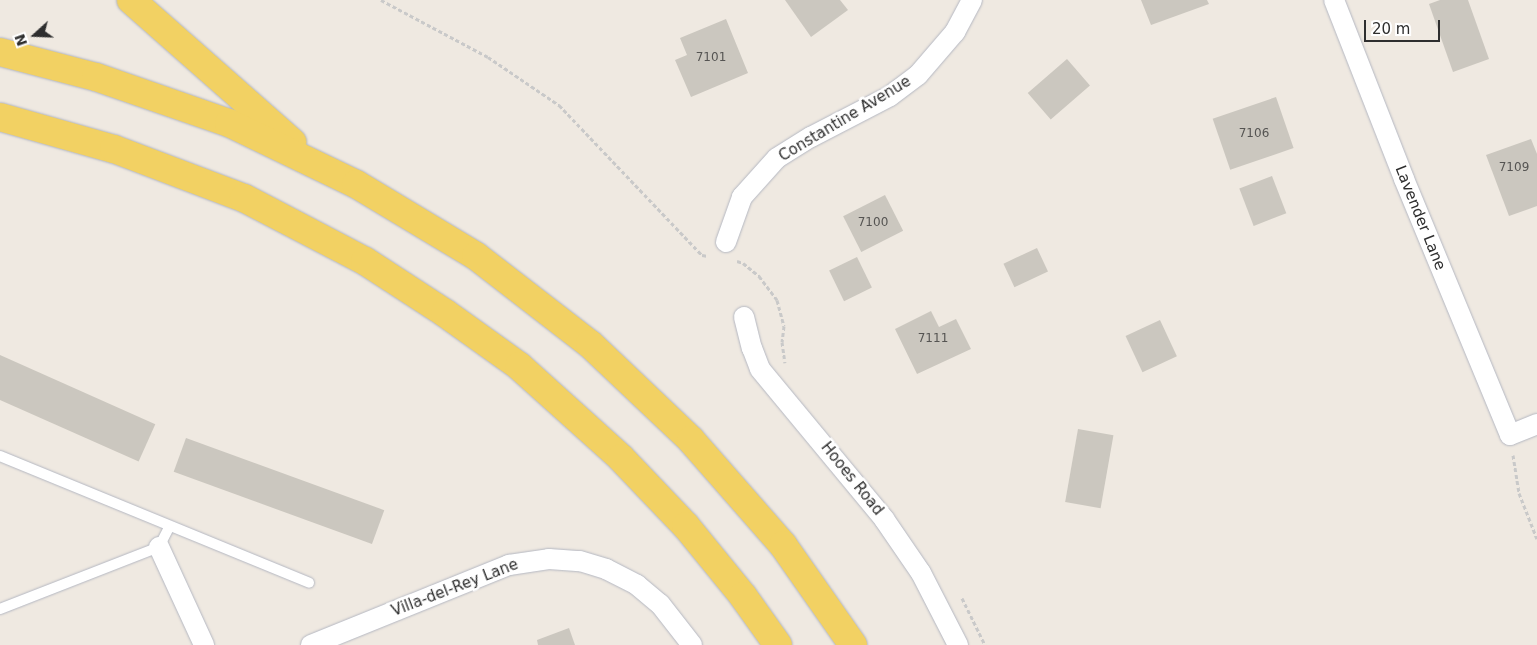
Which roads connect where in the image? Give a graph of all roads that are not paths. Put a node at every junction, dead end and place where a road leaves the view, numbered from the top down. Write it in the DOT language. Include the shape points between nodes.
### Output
graph roads {
  1 [pos="131,0"];
  2 [pos="972,0"];
  3 [pos="1334,0"];
  4 [pos="0,52"];
  5 [pos="0,117"];
  6 [pos="315,163"];
  7 [pos="726,242"];
  8 [pos="744,318"];
  9 [pos="1537,424"];
  10 [pos="0,456"];
  11 [pos="169,527"];
  12 [pos="159,547"];
  13 [pos="309,583"];
  14 [pos="0,609"];
  15 [pos="204,645"];
  16 [pos="311,645"];
  17 [pos="692,645"];
  18 [pos="778,645"];
  19 [pos="853,645"];
  20 [pos="958,645"];
  1 -- 6 [label="main road"];
  2 -- 7 [label="street, Constantine Avenue" via="956,32 918,75 890,96 777,158 742,197"];
  3 -- 9 [label="street, Lavender Lane" via="1510,436"];
  4 -- 6 [label="main road" via="96,77 186,107"];
  5 -- 18 [label="main road" via="114,149 244,198 357,257 445,313 519,366 621,458 686,526"];
  6 -- 19 [label="main road" via="476,256 624,375 691,440 754,509 811,583"];
  8 -- 20 [label="street, Hooes Road" via="760,369 884,519 920,573"];
  10 -- 11 [label="lane"];
  11 -- 12 [label="lane"];
  11 -- 13 [label="lane"];
  12 -- 14 [label="lane"];
  12 -- 15 [label="street"];
  16 -- 17 [label="street, Villa-del-Rey Lane" via="509,565 549,559 606,569 637,585 660,604"];
}
